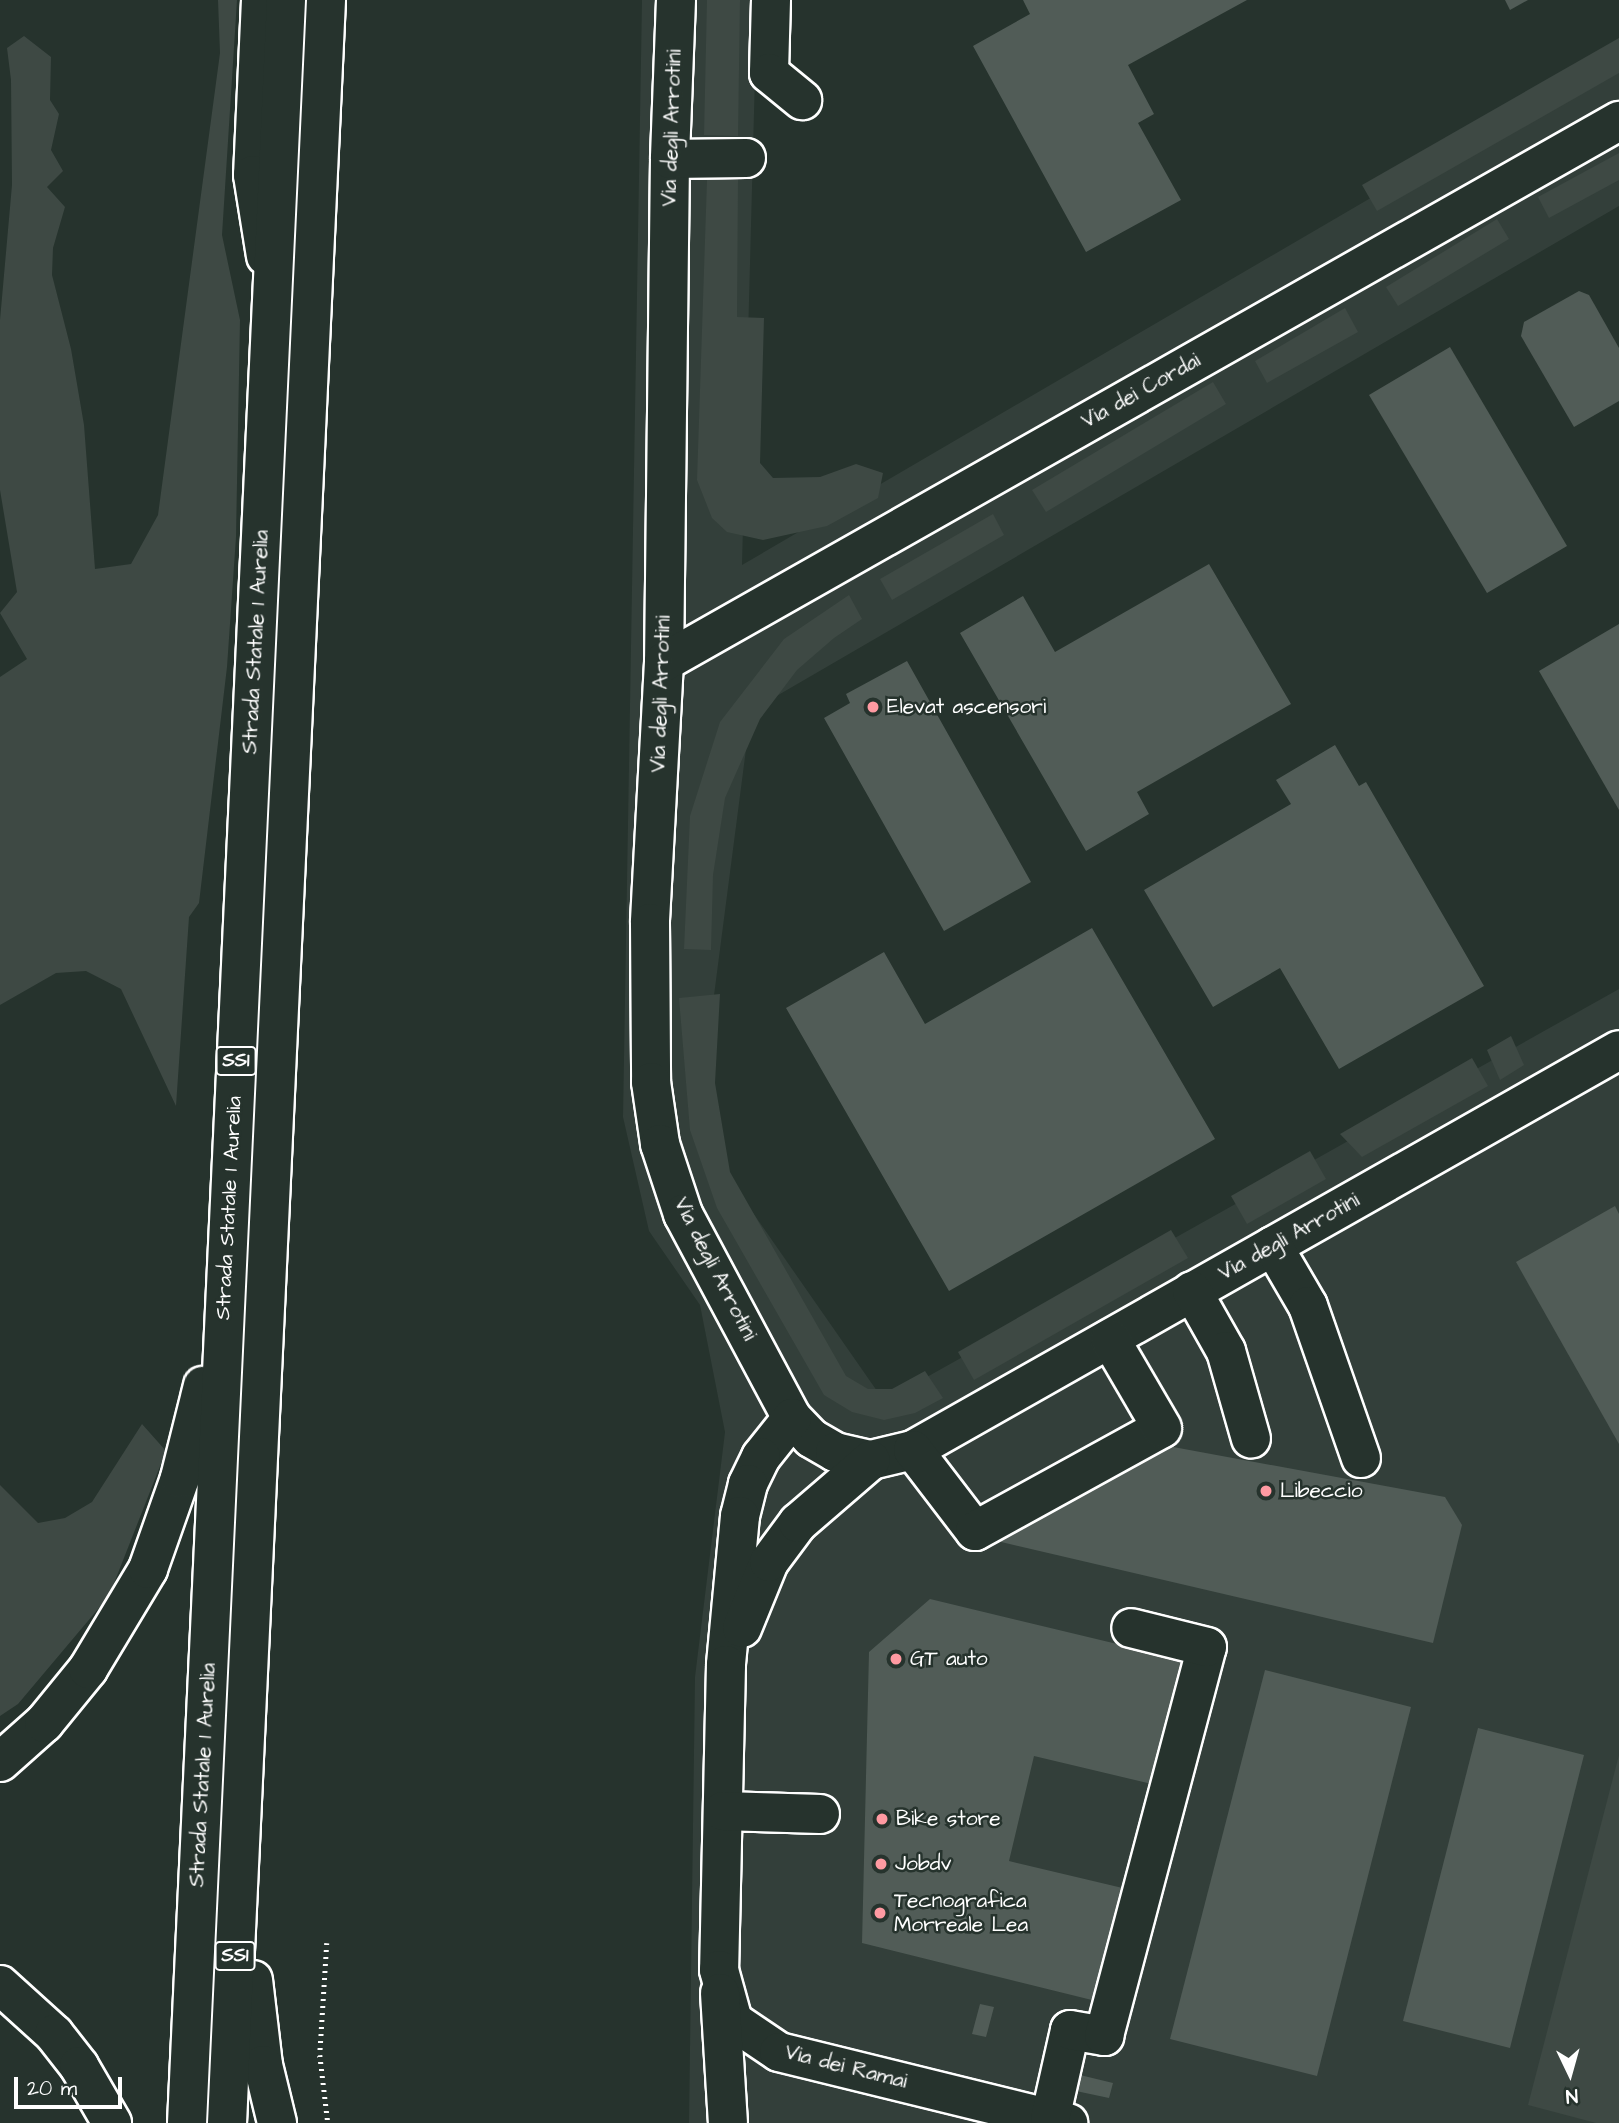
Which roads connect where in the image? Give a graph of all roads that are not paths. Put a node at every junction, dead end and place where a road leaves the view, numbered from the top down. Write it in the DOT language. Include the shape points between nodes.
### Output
graph roads {
  1 [pos="261,0"];
  2 [pos="286,0"];
  3 [pos="326,0"];
  4 [pos="676,0"];
  5 [pos="771,0"];
  6 [pos="802,100"];
  7 [pos="1619,121"];
  8 [pos="746,158"];
  9 [pos="670,159"];
  10 [pos="273,296"];
  11 [pos="664,662"];
  12 [pos="1619,1050"];
  13 [pos="1273,1246"];
  14 [pos="227,1260"];
  15 [pos="1192,1291"];
  16 [pos="1110,1339"];
  17 [pos="792,1418"];
  18 [pos="1251,1439"];
  19 [pos="914,1450"];
  20 [pos="1361,1458"];
  21 [pos="871,1460"];
  22 [pos="1131,1628"];
  23 [pos="726,1665"];
  24 [pos="0,1762"];
  25 [pos="243,1788"];
  26 [pos="723,1811"];
  27 [pos="820,1814"];
  28 [pos="719,1970"];
  29 [pos="0,1985"];
  30 [pos="1059,2121"];
  31 [pos="112,2123"];
  32 [pos="187,2123"];
  33 [pos="227,2123"];
  34 [pos="276,2123"];
  35 [pos="728,2123"];
  1 -- 10 [label="main road" via="253,175"];
  2 -- 10 [label="main road, Strada Statale 1 Aurelia / SS1"];
  3 -- 25 [label="main road, Strada Statale 1 Aurelia / SS1"];
  4 -- 9 [label="main road, Via degli Arrotini"];
  5 -- 6 [label="main road" via="769,73"];
  7 -- 11 [label="main road, Via dei Cordai"];
  8 -- 9 [label="main road"];
  9 -- 11 [label="main road, Via degli Arrotini"];
  10 -- 14 [label="main road, Strada Statale 1 Aurelia / SS1"];
  11 -- 17 [label="main road, Via degli Arrotini" via="650,923 654,1110 683,1214"];
  12 -- 13 [label="main road, Via degli Arrotini"];
  13 -- 15 [label="main road, Via degli Arrotini"];
  13 -- 20 [label="main road" via="1308,1306"];
  14 -- 24 [label="main road" via="199,1409 148,1569 88,1669 44,1723"];
  14 -- 32 [label="main road, Strada Statale 1 Aurelia / SS1"];
  15 -- 16 [label="main road, Via degli Arrotini"];
  15 -- 18 [label="main road" via="1226,1351"];
  16 -- 19 [label="main road, Via degli Arrotini"];
  16 -- 19 [label="main road" via="1163,1428 975,1531"];
  17 -- 21 [label="main road, Via degli Arrotini" via="811,1438 835,1452"];
  17 -- 23 [label="main road, Via dei Ramai" via="761,1457 748,1484 740,1516"];
  19 -- 21 [label="main road, Via degli Arrotini"];
  21 -- 23 [label="main road, Via dei Ramai" via="798,1523 769,1562"];
  22 -- 30 [label="main road" via="1207,1647 1104,2036 1070,2030"];
  23 -- 26 [label="main road, Via dei Ramai"];
  25 -- 33 [label="main road, Strada Statale 1 Aurelia / SS1"];
  25 -- 34 [label="main road" via="252,1973 262,2065"];
  26 -- 27 [label="main road"];
  26 -- 28 [label="main road, Via dei Ramai"];
  28 -- 30 [label="main road, Via dei Ramai" via="733,2021 779,2052"];
  28 -- 35 [label="main road"];
  29 -- 31 [label="main road" via="54,2034"];
}
